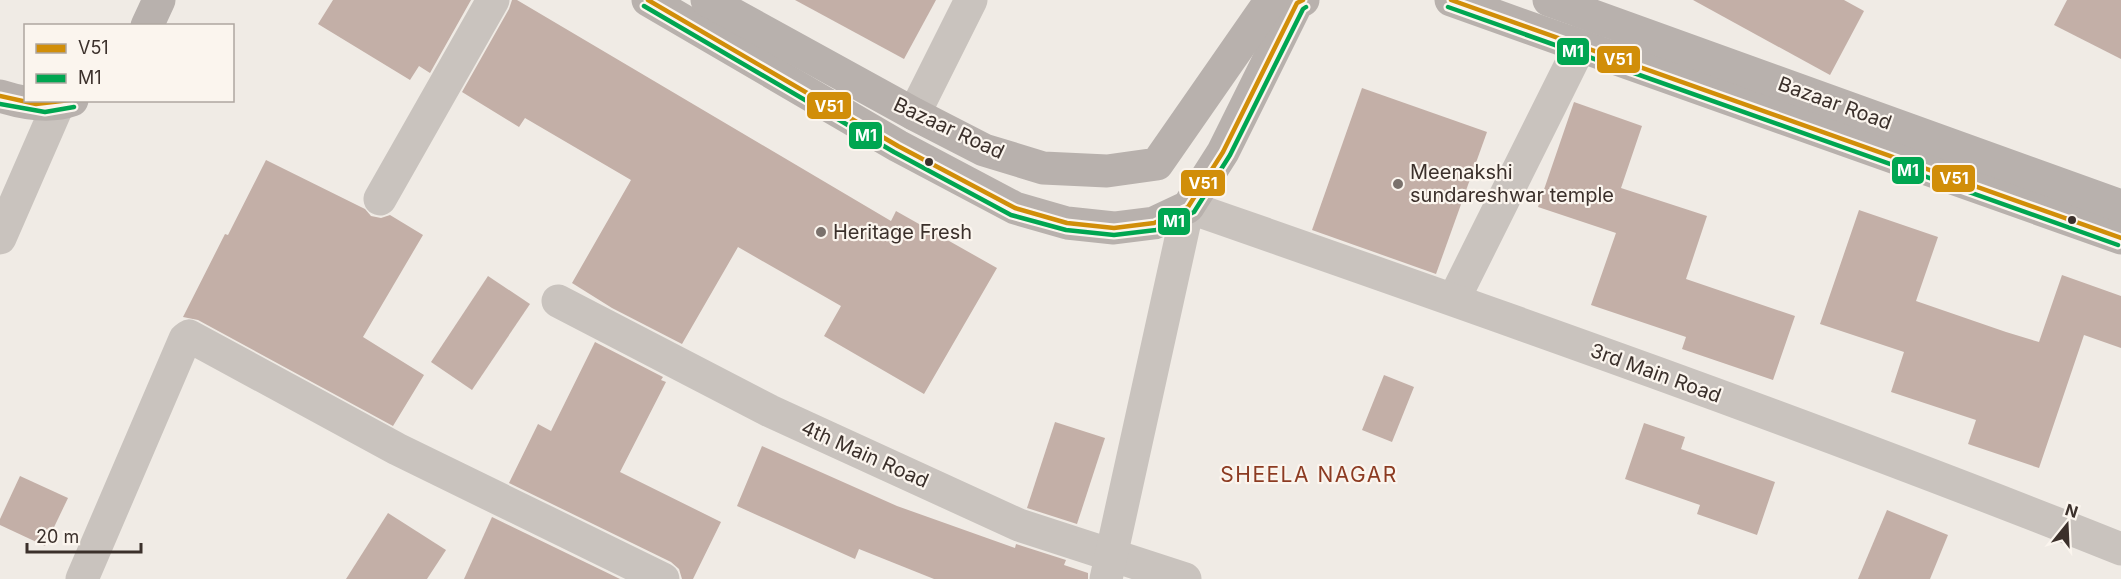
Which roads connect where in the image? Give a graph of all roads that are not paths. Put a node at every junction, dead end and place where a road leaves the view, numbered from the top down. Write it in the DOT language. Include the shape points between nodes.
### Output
graph roads {
  1 [pos="159,0"];
  2 [pos="493,0"];
  3 [pos="648,0"];
  4 [pos="707,0"];
  5 [pos="971,0"];
  6 [pos="1271,0"];
  7 [pos="1303,0"];
  8 [pos="1451,0"];
  9 [pos="1549,0"];
  10 [pos="1594,16"];
  11 [pos="148,24"];
  12 [pos="1581,46"];
  13 [pos="0,96"];
  14 [pos="24,101"];
  15 [pos="40,102"];
  16 [pos="65,103"];
  17 [pos="914,114"];
  18 [pos="380,199"];
  19 [pos="2121,206"];
  20 [pos="1188,207"];
  21 [pos="0,238"];
  22 [pos="2121,238"];
  23 [pos="1454,299"];
  24 [pos="558,301"];
  25 [pos="2121,549"];
  26 [pos="1109,566"];
  27 [pos="82,579"];
  28 [pos="663,579"];
  29 [pos="1185,579"];
  1 -- 11 [label="main road"];
  2 -- 18 [label="street"];
  3 -- 20 [label="main road, Bazaar Road" via="898,146 1015,208 1067,223 1114,228 1154,223"];
  4 -- 17 [label="main road, Bazaar Road"];
  5 -- 17 [label="street"];
  6 -- 17 [label="main road, Bazaar Road" via="1157,164 1107,171 1042,168 984,150"];
  7 -- 20 [label="main road" via="1297,3 1223,152"];
  8 -- 12 [label="main road, Bazaar Road"];
  9 -- 10 [label="main road, Bazaar Road"];
  10 -- 12 [label="street"];
  10 -- 19 [label="main road, Bazaar Road"];
  12 -- 22 [label="main road, Bazaar Road"];
  12 -- 23 [label="street"];
  13 -- 14 [label="main road"];
  15 -- 16 [label="main road"];
  16 -- 21 [label="street"];
  20 -- 23 [label="street, 3rd Main Road"];
  20 -- 26 [label="street"];
  23 -- 25 [label="street, 3rd Main Road" via="1958,484"];
  24 -- 26 [label="street, 4th Main Road" via="770,411"];
  26 -- 29 [label="street, 4th Main Road"];
  27 -- 28 [label="street" via="189,336 398,449"];
}
